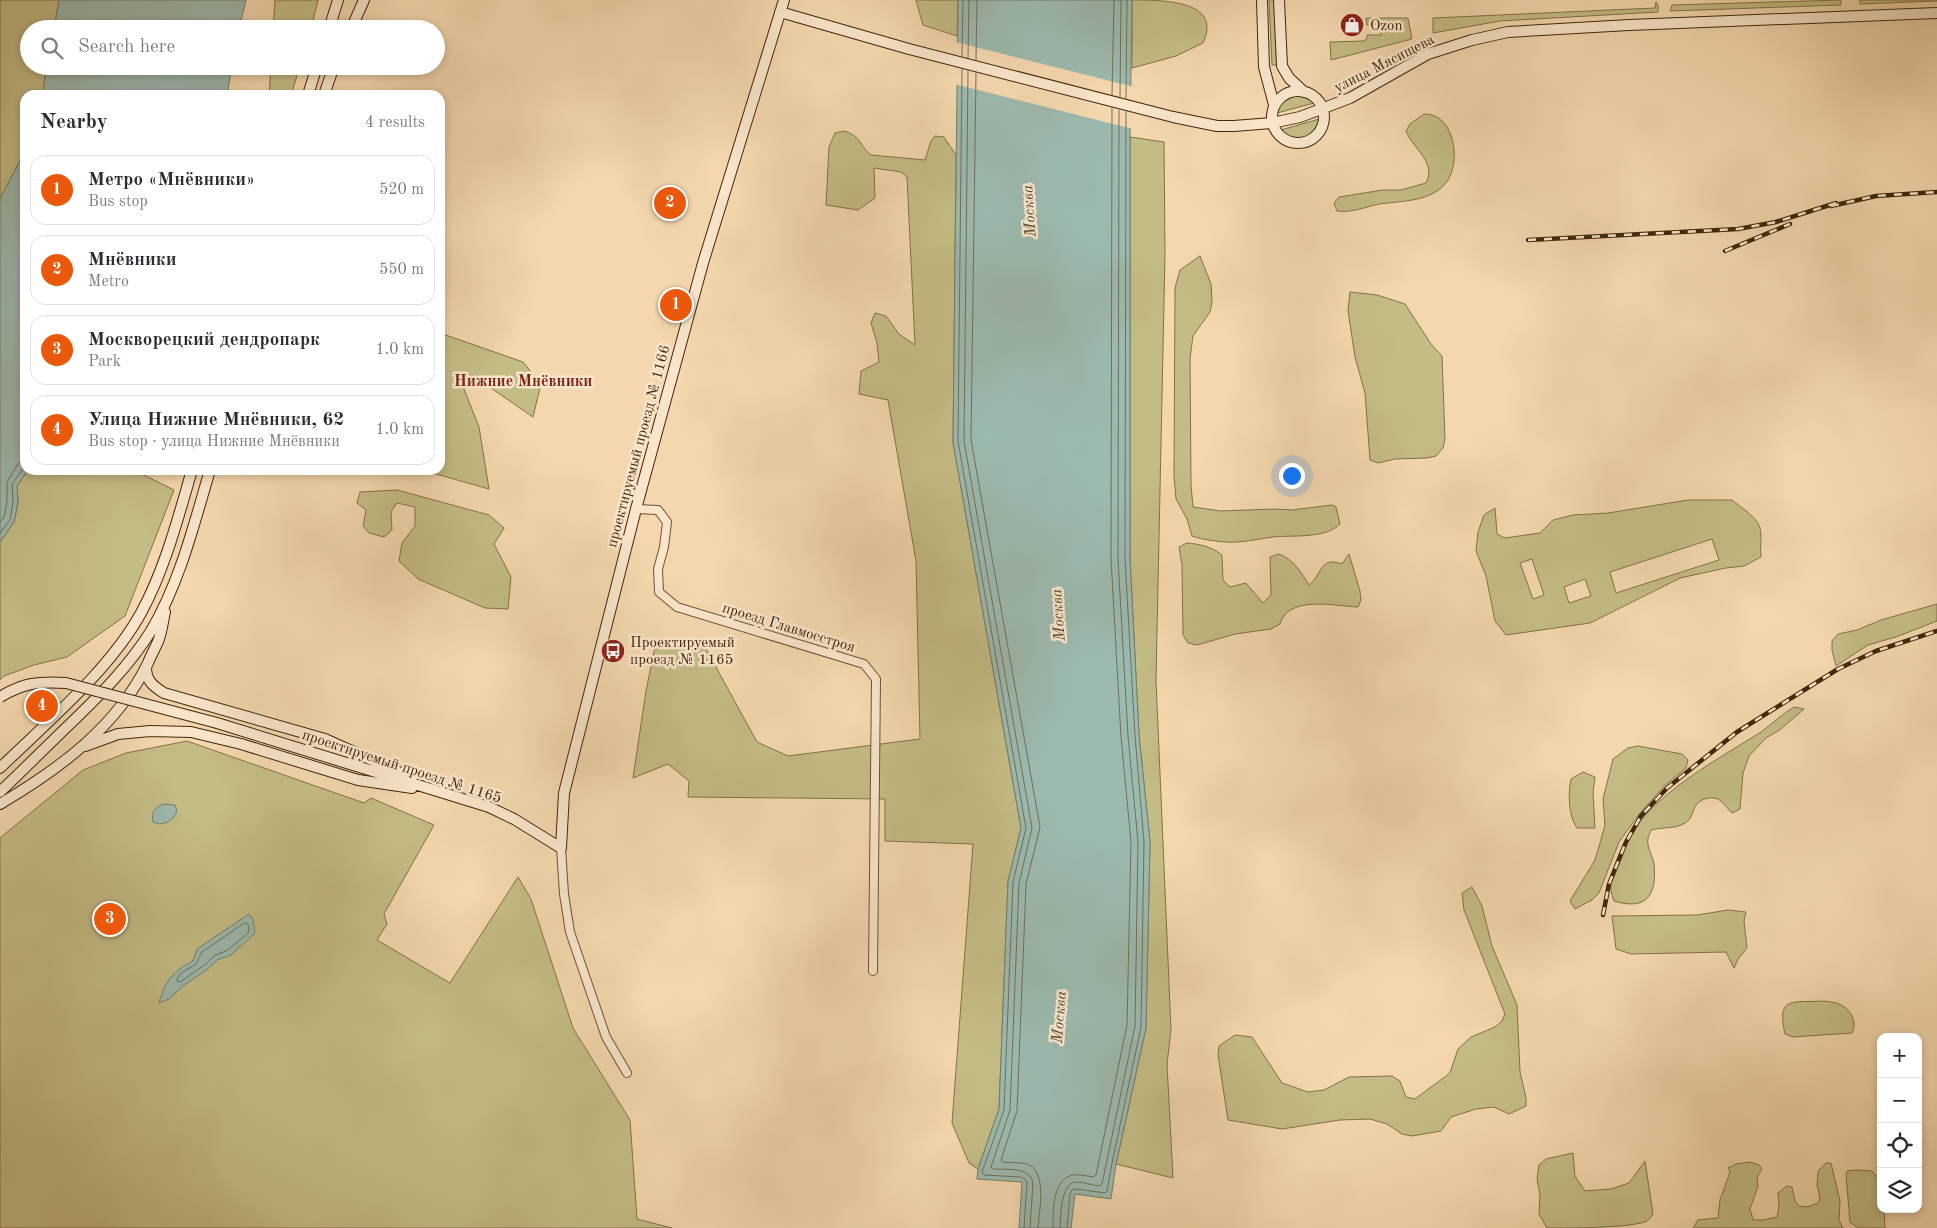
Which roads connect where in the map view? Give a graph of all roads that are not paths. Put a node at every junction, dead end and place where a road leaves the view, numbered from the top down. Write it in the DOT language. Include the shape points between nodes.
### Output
graph roads {
  1 [pos="338,0"];
  2 [pos="357,0"];
  3 [pos="364,0"];
  4 [pos="784,0"];
  5 [pos="1262,0"];
  6 [pos="1279,0"];
  7 [pos="780,12"];
  8 [pos="1937,13"];
  9 [pos="332,20"];
  10 [pos="351,20"];
  11 [pos="354,20"];
  12 [pos="314,75"];
  13 [pos="331,75"];
  14 [pos="310,90"];
  15 [pos="326,90"];
  16 [pos="1304,92"];
  17 [pos="1274,105"];
  18 [pos="1323,109"];
  19 [pos="1272,123"];
  20 [pos="190,475"];
  21 [pos="208,475"];
  22 [pos="636,509"];
  23 [pos="168,597"];
  24 [pos="146,667"];
  25 [pos="0,697"];
  26 [pos="85,746"];
  27 [pos="0,768"];
  28 [pos="0,792"];
  29 [pos="445,793"];
  30 [pos="0,804"];
  31 [pos="561,848"];
  32 [pos="873,971"];
  33 [pos="627,1073"];
  1 -- 9 [label="street"];
  2 -- 10 [label="street"];
  3 -- 11 [label="street"];
  4 -- 7 [label="street, проектируемый проезд № 1166"];
  5 -- 17 [label="street" via="1264,68"];
  6 -- 16 [label="street" via="1282,66"];
  7 -- 19 [label="street, улица Мясищева" via="1173,117 1218,126"];
  7 -- 22 [label="street, проектируемый проезд № 1166" via="700,272"];
  8 -- 18 [label="street, улица Мясищева" via="1508,32 1428,54"];
  12 -- 14 [label="street"];
  13 -- 15 [label="street"];
  16 -- 17 [label="street" via="1287,93"];
  16 -- 18 [label="street" via="1314,96"];
  17 -- 19 [label="street"];
  18 -- 19 [label="street, улица Мясищева"];
  18 -- 19 [label="street" via="1323,126 1305,142 1282,138"];
  20 -- 27 [label="street" via="152,592 126,635 102,668"];
  21 -- 23 [label="street"];
  22 -- 31 [label="street, проектируемый проезд № 1166" via="564,792"];
  22 -- 32 [label="street, проезд Главмосстроя" via="658,510 667,522 658,569 659,592 677,607 864,664 876,679"];
  23 -- 24 [label="street" via="159,640"];
  23 -- 28 [label="street" via="146,638 115,680"];
  24 -- 26 [label="street" via="117,711"];
  24 -- 29 [label="street" via="149,681 164,693 325,739"];
  25 -- 29 [label="street, проектируемый проезд № 1165, bridge" via="17,687 42,681 66,683 218,723"];
  26 -- 29 [label="street" via="118,734 191,732 358,780"];
  26 -- 30 [label="street"];
  29 -- 31 [label="street, проектируемый проезд № 1165" via="489,807"];
  31 -- 33 [label="street" via="570,932 606,1037"];
}
